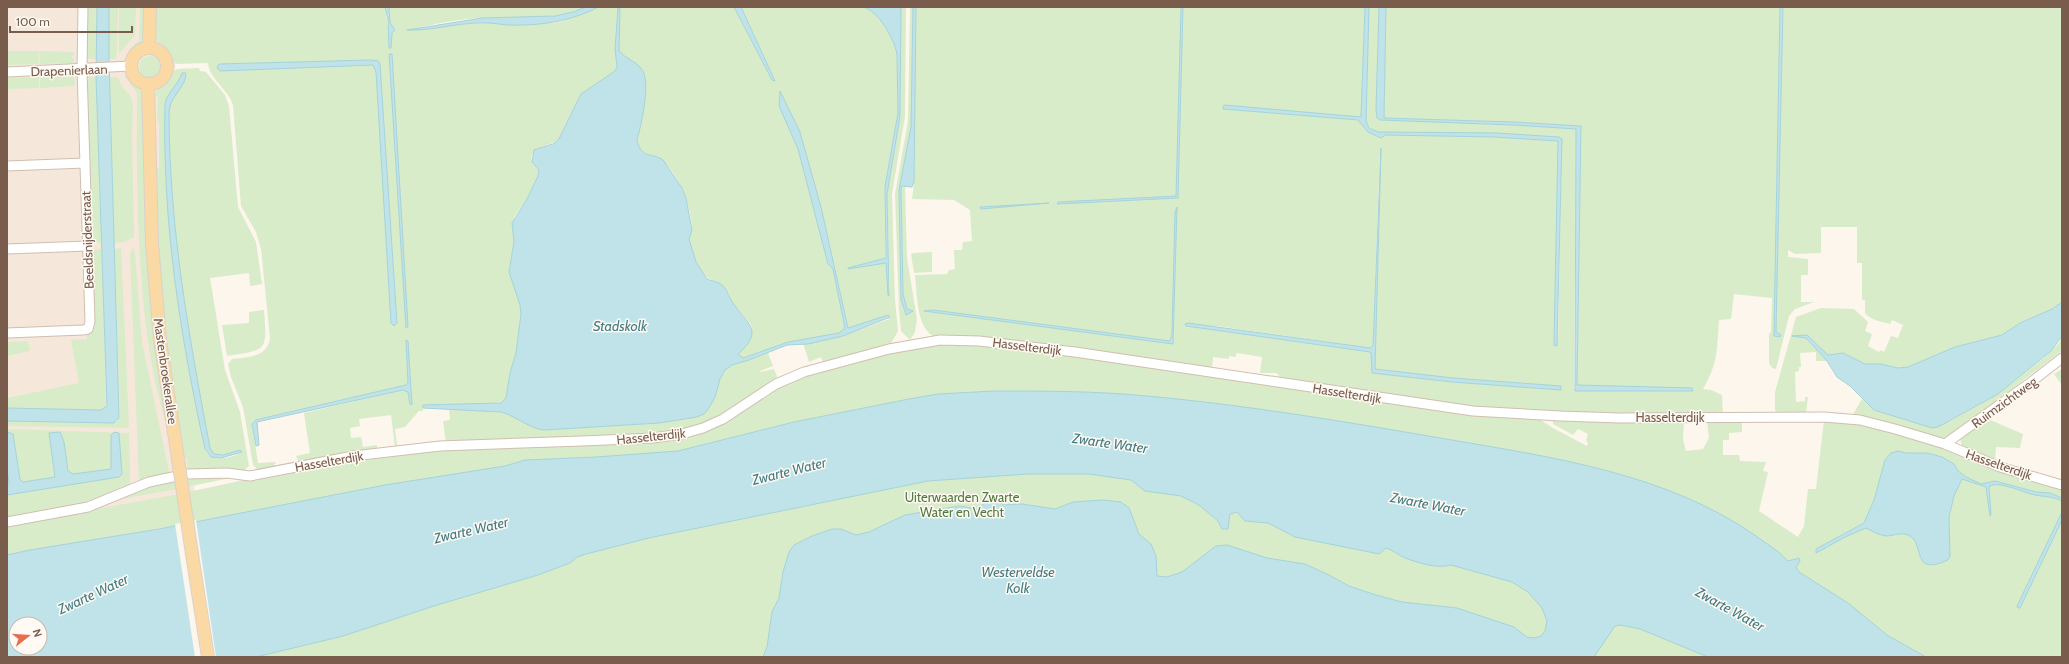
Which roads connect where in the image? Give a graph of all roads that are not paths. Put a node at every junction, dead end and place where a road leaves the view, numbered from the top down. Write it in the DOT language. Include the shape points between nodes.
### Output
graph roads {
  1 [pos="83,7"];
  2 [pos="150,7"];
  3 [pos="149,48"];
  4 [pos="131,66"];
  5 [pos="82,70"];
  6 [pos="7,72"];
  7 [pos="148,84"];
  8 [pos="85,163"];
  9 [pos="7,166"];
  10 [pos="88,246"];
  11 [pos="7,249"];
  12 [pos="7,334"];
  13 [pos="2062,358"];
  14 [pos="1946,444"];
  15 [pos="2062,485"];
  16 [pos="7,522"];
  17 [pos="208,657"];
  1 -- 5 [label="street, Beeldsnijderstraat"];
  2 -- 3 [label="main road"];
  3 -- 4 [label="main road" via="134,56"];
  3 -- 7 [label="main road" via="162,54 166,66 162,78"];
  4 -- 5 [label="street, Drapenierlaan"];
  4 -- 7 [label="main road" via="138,80"];
  5 -- 6 [label="street, Drapenierlaan"];
  5 -- 8 [label="street, Beeldsnijderstraat"];
  7 -- 17 [label="main road, Mastenbroekerallee, bridge" via="152,243 160,340"];
  8 -- 9 [label="street"];
  8 -- 10 [label="street, Beeldsnijderstraat"];
  10 -- 11 [label="street"];
  10 -- 12 [label="street, Beeldsnijderstraat" via="88,329"];
  13 -- 14 [label="street, Ruimzichtweg"];
  14 -- 15 [label="street, Hasselterdijk" via="2000,467"];
  14 -- 16 [label="street, Hasselterdijk" via="1872,423 1837,418 1585,417 1473,410 1075,352 948,339 911,344 804,372 776,384 723,419 686,433 626,439 440,446 354,456 250,476 227,473 187,474 149,482 88,508"];
}
